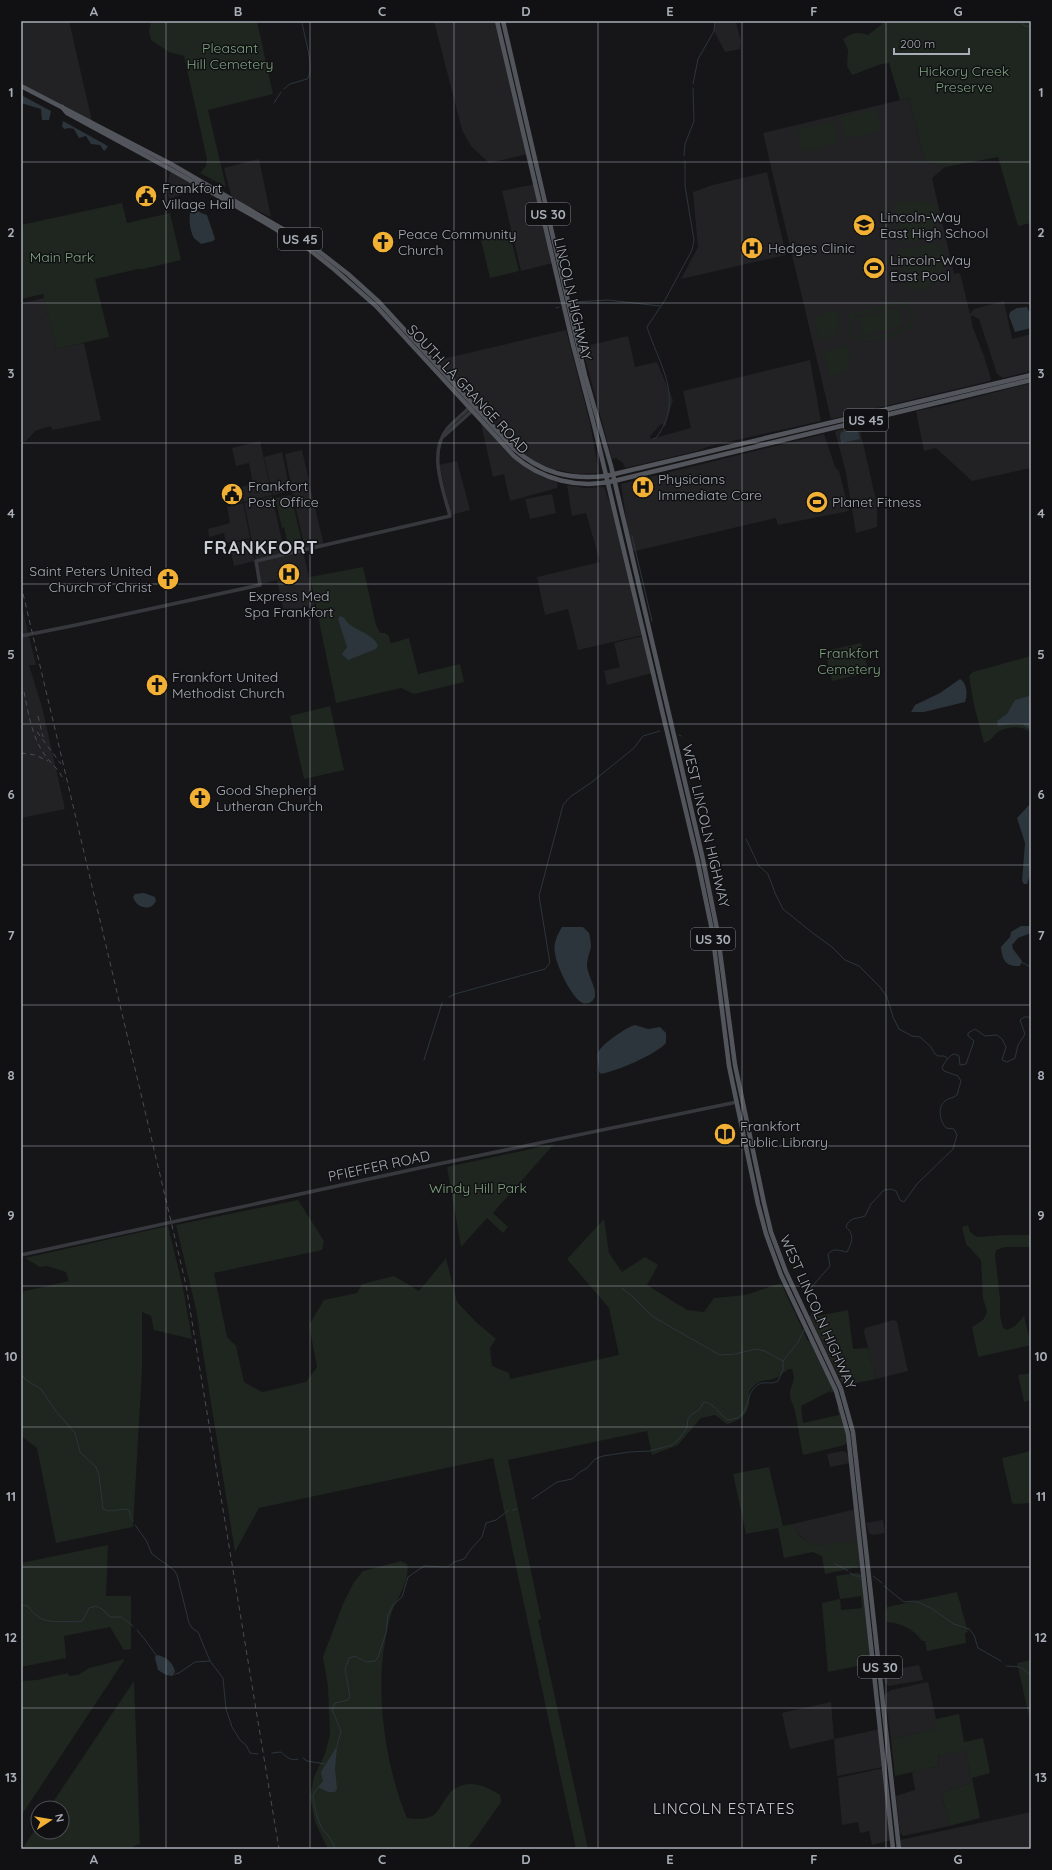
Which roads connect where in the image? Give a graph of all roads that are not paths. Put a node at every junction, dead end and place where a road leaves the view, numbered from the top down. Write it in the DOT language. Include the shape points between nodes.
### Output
graph roads {
  1 [pos="497,21"];
  2 [pos="503,21"];
  3 [pos="21,86"];
  4 [pos="1031,375"];
  5 [pos="1031,380"];
  6 [pos="472,409"];
  7 [pos="613,474"];
  8 [pos="606,476"];
  9 [pos="614,481"];
  10 [pos="608,483"];
  11 [pos="631,556"];
  12 [pos="625,557"];
  13 [pos="21,636"];
  14 [pos="742,1100"];
  15 [pos="736,1102"];
  16 [pos="21,1255"];
  17 [pos="889,1817"];
  18 [pos="898,1839"];
  19 [pos="893,1849"];
  20 [pos="899,1849"];
  1 -- 8 [label="main road, LINCOLN HIGHWAY / US 30" via="572,345"];
  2 -- 7 [label="main road, LINCOLN HIGHWAY / US 30" via="585,375"];
  3 -- 6 [label="main road, SOUTH LA GRANGE ROAD / US 45" via="171,164 312,246 374,297"];
  4 -- 7 [label="main road, SOUTH LA GRANGE ROAD / US 45"];
  5 -- 9 [label="main road, SOUTH LA GRANGE ROAD / US 45"];
  6 -- 8 [label="main road, SOUTH LA GRANGE ROAD / US 45" via="522,456 547,471 565,476"];
  6 -- 10 [label="main road, SOUTH LA GRANGE ROAD / US 45" via="514,456 539,473 564,482"];
  6 -- 13 [label="street" via="443,437 437,457 450,516 256,561 260,584"];
  7 -- 8 [label="main road, SOUTH LA GRANGE ROAD / US 45"];
  7 -- 9 [label="main road, LINCOLN HIGHWAY / US 30"];
  8 -- 10 [label="main road, LINCOLN HIGHWAY / US 30"];
  9 -- 10 [label="main road, SOUTH LA GRANGE ROAD / US 45"];
  9 -- 11 [label="main road, LINCOLN HIGHWAY / US 30"];
  10 -- 12 [label="main road, LINCOLN HIGHWAY / US 30"];
  11 -- 14 [label="main road, WEST LINCOLN HIGHWAY / US 30" via="714,911"];
  12 -- 15 [label="main road, WEST LINCOLN HIGHWAY / US 30" via="708,912"];
  14 -- 15 [label="street, PFIEFFER ROAD"];
  14 -- 18 [label="main road, WEST LINCOLN HIGHWAY / US 30" via="771,1232 786,1272 841,1390 853,1432"];
  15 -- 16 [label="street, PFIEFFER ROAD"];
  15 -- 17 [label="main road, WEST LINCOLN HIGHWAY / US 30" via="766,1234 781,1275 836,1391 848,1434"];
  17 -- 18 [label="main road"];
  17 -- 19 [label="main road, WEST LINCOLN HIGHWAY / US 30"];
  18 -- 20 [label="main road, WEST LINCOLN HIGHWAY / US 30"];
}
